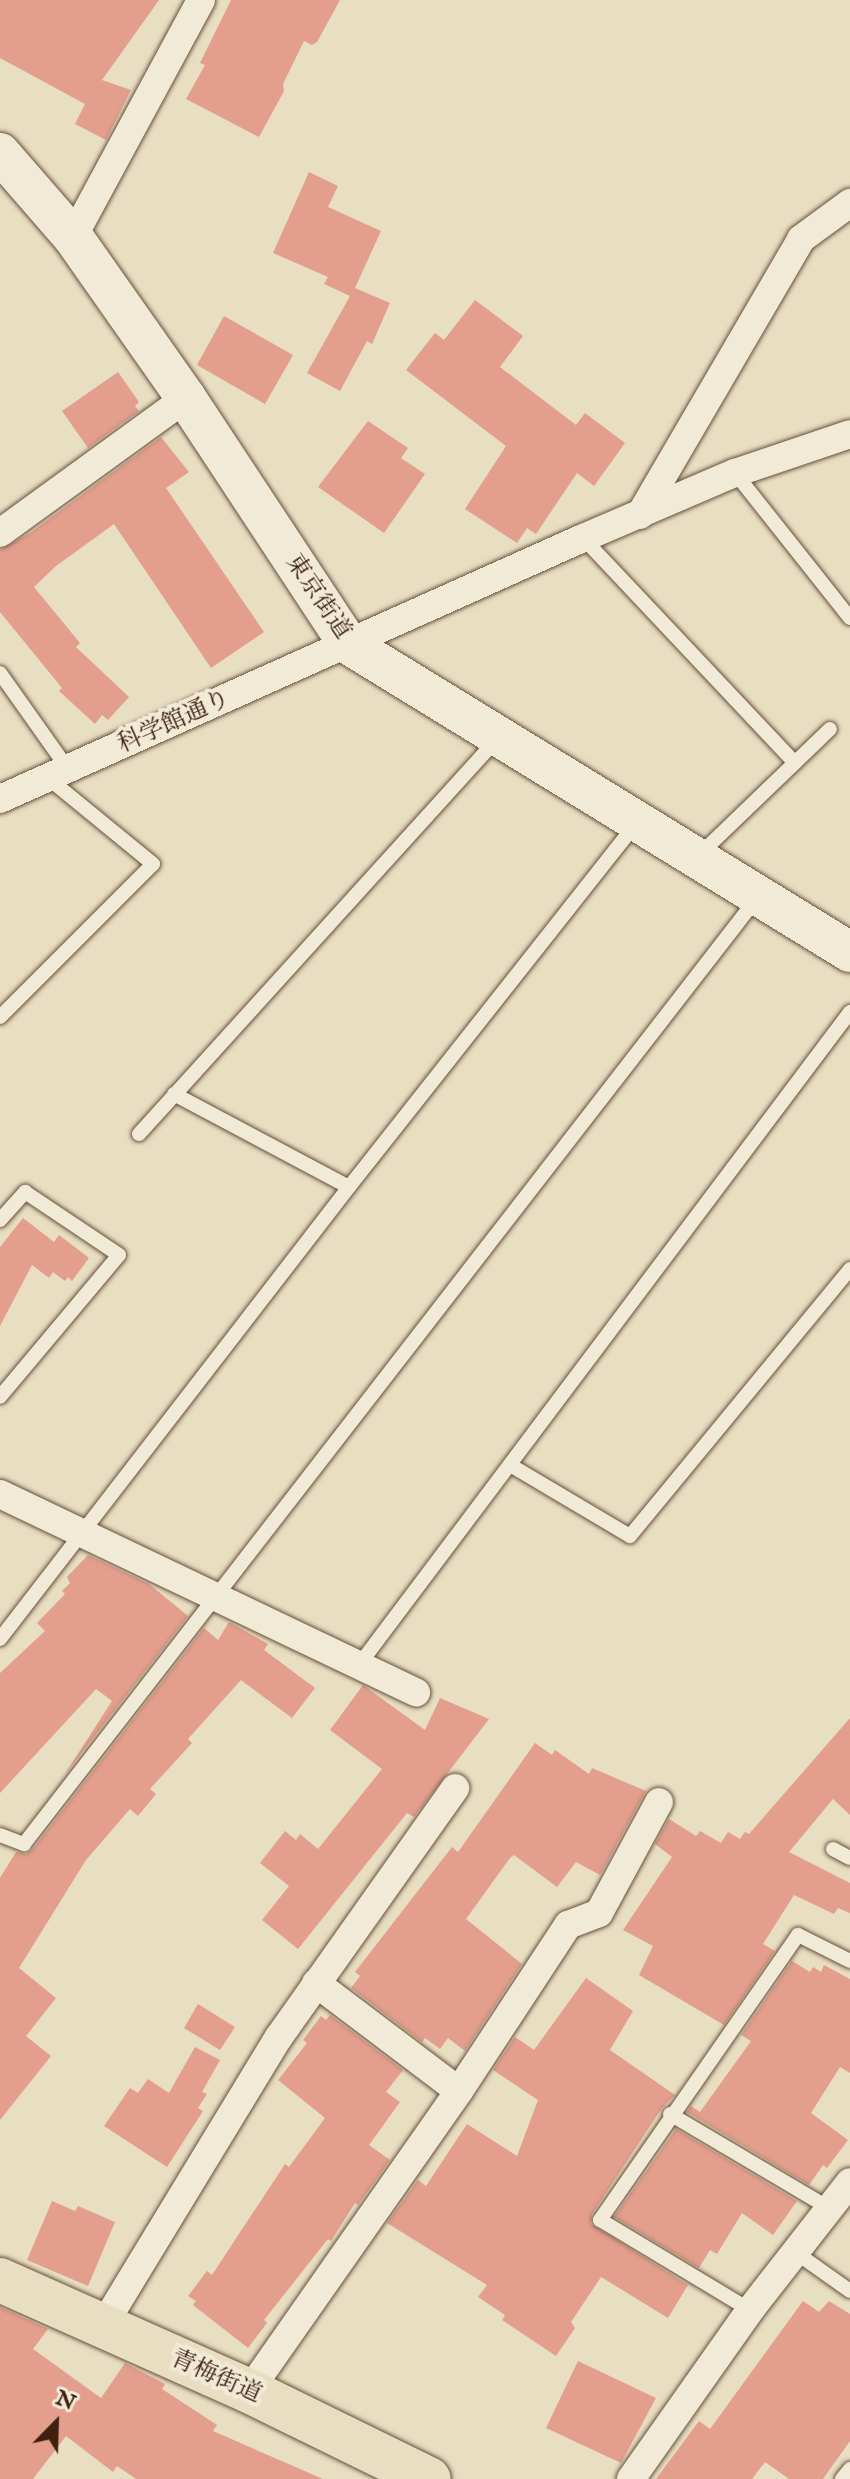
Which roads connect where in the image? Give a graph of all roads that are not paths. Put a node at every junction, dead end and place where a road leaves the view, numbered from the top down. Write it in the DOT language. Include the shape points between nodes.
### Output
graph roads {
  1 [pos="201,0"];
  2 [pos="0,153"];
  3 [pos="850,203"];
  4 [pos="73,237"];
  5 [pos="186,398"];
  6 [pos="850,434"];
  7 [pos="735,473"];
  8 [pos="640,515"];
  9 [pos="0,533"];
  10 [pos="583,538"];
  11 [pos="850,618"];
  12 [pos="348,644"];
  13 [pos="0,673"];
  14 [pos="830,729"];
  15 [pos="500,736"];
  16 [pos="795,763"];
  17 [pos="58,774"];
  18 [pos="0,799"];
  19 [pos="639,821"];
  20 [pos="698,857"];
  21 [pos="759,895"];
  22 [pos="850,952"];
  23 [pos="3,1011"];
  24 [pos="850,1012"];
  25 [pos="174,1094"];
  26 [pos="139,1134"];
  27 [pos="349,1187"];
  28 [pos="0,1220"];
  29 [pos="850,1269"];
  30 [pos="0,1397"];
  31 [pos="512,1466"];
  32 [pos="0,1494"];
  33 [pos="83,1534"];
  34 [pos="218,1598"];
  35 [pos="0,1639"];
  36 [pos="359,1665"];
  37 [pos="416,1692"];
  38 [pos="455,1788"];
  39 [pos="659,1802"];
  40 [pos="0,1835"];
  41 [pos="833,1849"];
  42 [pos="850,1858"];
  43 [pos="850,1961"];
  44 [pos="316,1983"];
  45 [pos="459,2091"];
  46 [pos="670,2114"];
  47 [pos="844,2192"];
  48 [pos="795,2252"];
  49 [pos="0,2280"];
  50 [pos="850,2291"];
  51 [pos="750,2310"];
  52 [pos="103,2326"];
  53 [pos="249,2391"];
  54 [pos="850,2469"];
  55 [pos="429,2479"];
  56 [pos="631,2479"];
  57 [pos="842,2479"];
  1 -- 4 [label="street"];
  2 -- 4 [label="street, 東京街道"];
  3 -- 8 [label="street" via="801,239"];
  4 -- 5 [label="street, 東京街道"];
  5 -- 9 [label="street"];
  5 -- 12 [label="street, 東京街道"];
  6 -- 7 [label="street, 科学館通り"];
  7 -- 8 [label="street, 科学館通り"];
  7 -- 11 [label="lane"];
  8 -- 10 [label="street, 科学館通り"];
  10 -- 12 [label="street, 科学館通り"];
  10 -- 16 [label="lane"];
  12 -- 15 [label="street, 東京街道"];
  12 -- 17 [label="street, 科学館通り"];
  13 -- 17 [label="lane"];
  14 -- 16 [label="lane"];
  15 -- 19 [label="street, 東京街道"];
  15 -- 25 [label="lane"];
  16 -- 20 [label="lane"];
  17 -- 18 [label="street, 科学館通り"];
  17 -- 23 [label="lane" via="153,864"];
  19 -- 20 [label="street, 東京街道"];
  19 -- 27 [label="lane"];
  20 -- 21 [label="street, 東京街道"];
  21 -- 22 [label="street, 東京街道"];
  21 -- 34 [label="lane"];
  24 -- 31 [label="lane"];
  25 -- 26 [label="lane"];
  25 -- 27 [label="lane"];
  27 -- 33 [label="lane"];
  28 -- 30 [label="lane" via="25,1192 119,1255"];
  29 -- 31 [label="lane" via="630,1536"];
  31 -- 36 [label="lane"];
  32 -- 33 [label="street"];
  33 -- 34 [label="street"];
  33 -- 35 [label="lane"];
  34 -- 36 [label="street"];
  34 -- 40 [label="lane" via="24,1844"];
  36 -- 37 [label="street"];
  38 -- 44 [label="street"];
  39 -- 45 [label="street" via="599,1913 568,1925"];
  41 -- 42 [label="lane"];
  43 -- 46 [label="lane" via="798,1935"];
  44 -- 45 [label="street"];
  44 -- 52 [label="street"];
  45 -- 53 [label="street"];
  46 -- 47 [label="lane"];
  46 -- 51 [label="lane" via="600,2220"];
  47 -- 48 [label="street"];
  48 -- 50 [label="lane"];
  48 -- 51 [label="street"];
  49 -- 52 [label="main road, 青梅街道"];
  51 -- 56 [label="street"];
  52 -- 53 [label="main road, 青梅街道"];
  53 -- 55 [label="main road, 青梅街道"];
  54 -- 57 [label="lane"];
}
